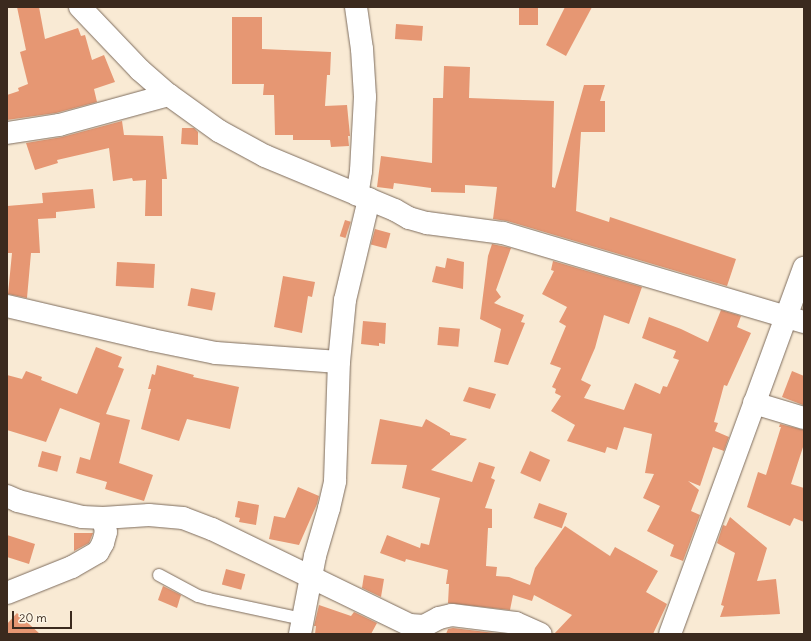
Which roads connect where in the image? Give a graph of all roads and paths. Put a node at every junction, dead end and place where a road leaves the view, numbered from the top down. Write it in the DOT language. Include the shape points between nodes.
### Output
graph roads {
  1 [pos="80,7"];
  2 [pos="356,7"];
  3 [pos="169,95"];
  4 [pos="7,132"];
  5 [pos="363,197"];
  6 [pos="804,268"];
  7 [pos="7,306"];
  8 [pos="795,320"];
  9 [pos="339,362"];
  10 [pos="754,403"];
  11 [pos="804,418"];
  12 [pos="7,496"];
  13 [pos="102,518"];
  14 [pos="159,575"];
  15 [pos="310,576"];
  16 [pos="7,593"];
  17 [pos="301,626"];
  18 [pos="541,634"];
  19 [pos="670,634"];
  1 -- 3 [label="street" via="140,70"];
  2 -- 5 [label="street" via="365,97 361,171"];
  3 -- 4 [label="street" via="59,126"];
  3 -- 5 [label="street" via="219,131 244,145"];
  5 -- 8 [label="street" via="409,218 427,223 503,233"];
  5 -- 9 [label="street" via="345,300"];
  6 -- 8 [label="street"];
  7 -- 9 [label="street" via="216,353"];
  8 -- 10 [label="street"];
  9 -- 15 [label="street" via="335,481"];
  10 -- 11 [label="street"];
  10 -- 19 [label="street"];
  12 -- 13 [label="street" via="58,512"];
  13 -- 15 [label="street" via="150,514 183,518 212,529"];
  13 -- 16 [label="street" via="106,532 98,552 72,567"];
  14 -- 17 [label="lane" via="198,596"];
  15 -- 17 [label="street"];
  15 -- 18 [label="street" via="410,625 424,626 452,615 516,623"];
}
